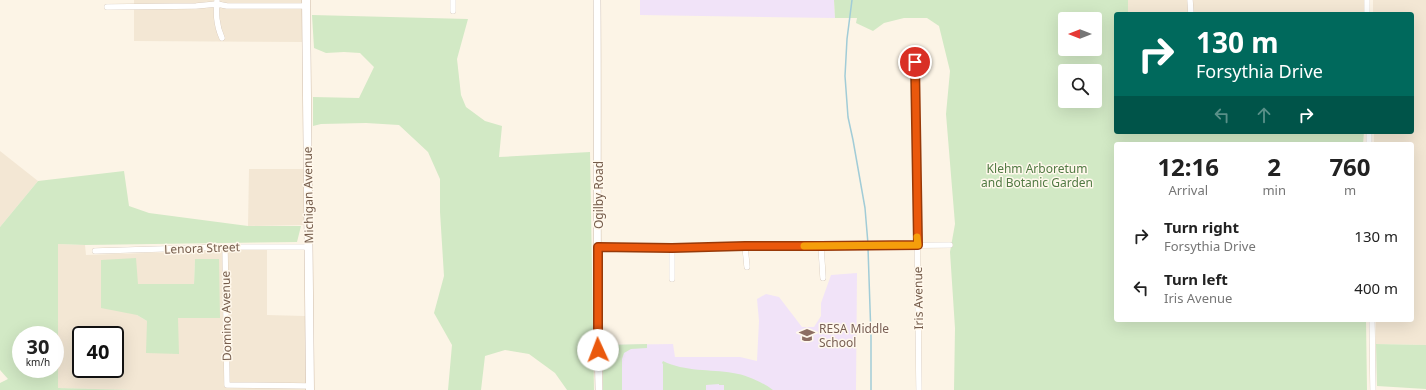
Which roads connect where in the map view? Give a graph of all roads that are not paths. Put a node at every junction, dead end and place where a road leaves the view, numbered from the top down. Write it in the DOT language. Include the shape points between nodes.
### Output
graph roads {
  1 [pos="453,0"];
  2 [pos="597,0"];
  3 [pos="1190,0"];
  4 [pos="1367,0"];
  5 [pos="217,2"];
  6 [pos="306,3"];
  7 [pos="107,7"];
  8 [pos="453,11"];
  9 [pos="1190,12"];
  10 [pos="1367,12"];
  11 [pos="222,38"];
  12 [pos="915,62"];
  13 [pos="918,245"];
  14 [pos="950,245"];
  15 [pos="745,246"];
  16 [pos="821,246"];
  17 [pos="225,247"];
  18 [pos="309,247"];
  19 [pos="598,247"];
  20 [pos="672,248"];
  21 [pos="95,251"];
  22 [pos="747,266"];
  23 [pos="823,278"];
  24 [pos="672,279"];
  25 [pos="1372,322"];
  26 [pos="310,388"];
  27 [pos="599,390"];
  28 [pos="919,390"];
  29 [pos="1372,390"];
  1 -- 8 [label="street"];
  2 -- 19 [label="street, Ogilby Road"];
  3 -- 9 [label="street"];
  4 -- 10 [label="street"];
  5 -- 6 [label="street" via="227,6"];
  5 -- 7 [label="street" via="196,6"];
  5 -- 11 [label="street" via="215,13"];
  6 -- 18 [label="main road, Michigan Avenue"];
  12 -- 13 [label="street, Iris Avenue"];
  13 -- 14 [label="street"];
  13 -- 16 [label="street"];
  13 -- 28 [label="street, Iris Avenue"];
  15 -- 16 [label="street"];
  15 -- 20 [label="street"];
  15 -- 22 [label="street"];
  16 -- 23 [label="street"];
  17 -- 18 [label="street, Lenora Street"];
  17 -- 21 [label="street, Lenora Street"];
  17 -- 26 [label="street, Domino Avenue" via="227,385"];
  18 -- 26 [label="main road, Michigan Avenue"];
  19 -- 20 [label="street"];
  19 -- 27 [label="street, Ogilby Road"];
  20 -- 24 [label="street"];
  25 -- 29 [label="street"];
}
